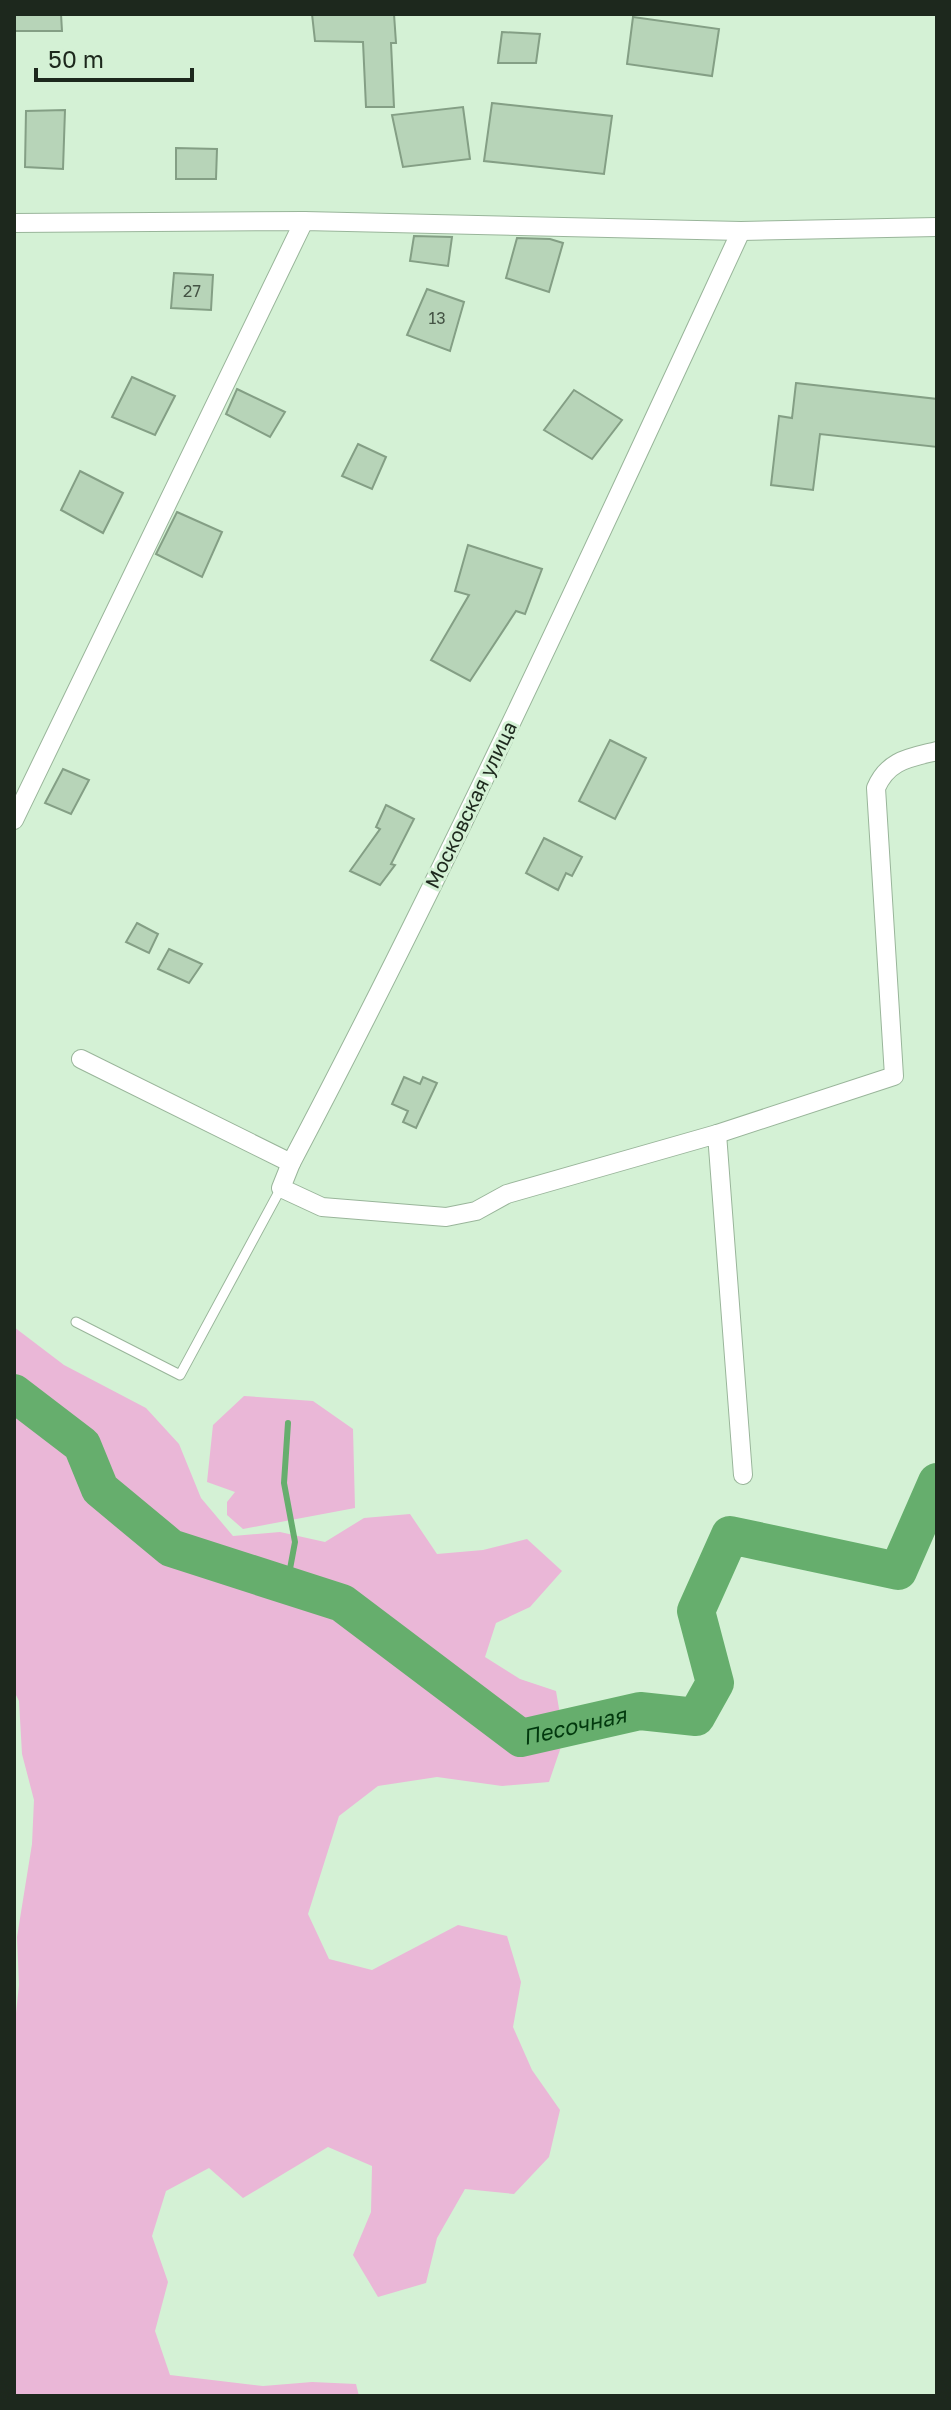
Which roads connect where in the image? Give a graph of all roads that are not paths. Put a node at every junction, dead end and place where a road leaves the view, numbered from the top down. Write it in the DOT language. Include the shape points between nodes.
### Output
graph roads {
  1 [pos="304,221"];
  2 [pos="14,223"];
  3 [pos="937,227"];
  4 [pos="741,231"];
  5 [pos="937,751"];
  6 [pos="14,820"];
  7 [pos="81,1059"];
  8 [pos="717,1134"];
  9 [pos="291,1163"];
  10 [pos="281,1188"];
  11 [pos="76,1322"];
  12 [pos="743,1475"];
  1 -- 2 [label="street"];
  1 -- 4 [label="street"];
  1 -- 6 [label="street"];
  3 -- 4 [label="street"];
  4 -- 9 [label="street, Московская улица" via="556,630"];
  5 -- 8 [label="street" via="898,761 883,772 876,788 894,1076"];
  7 -- 9 [label="street"];
  8 -- 10 [label="street" via="507,1194 476,1211 446,1217 322,1207"];
  8 -- 12 [label="street"];
  9 -- 10 [label="street, Московская улица"];
  10 -- 11 [label="lane" via="180,1375"];
}
